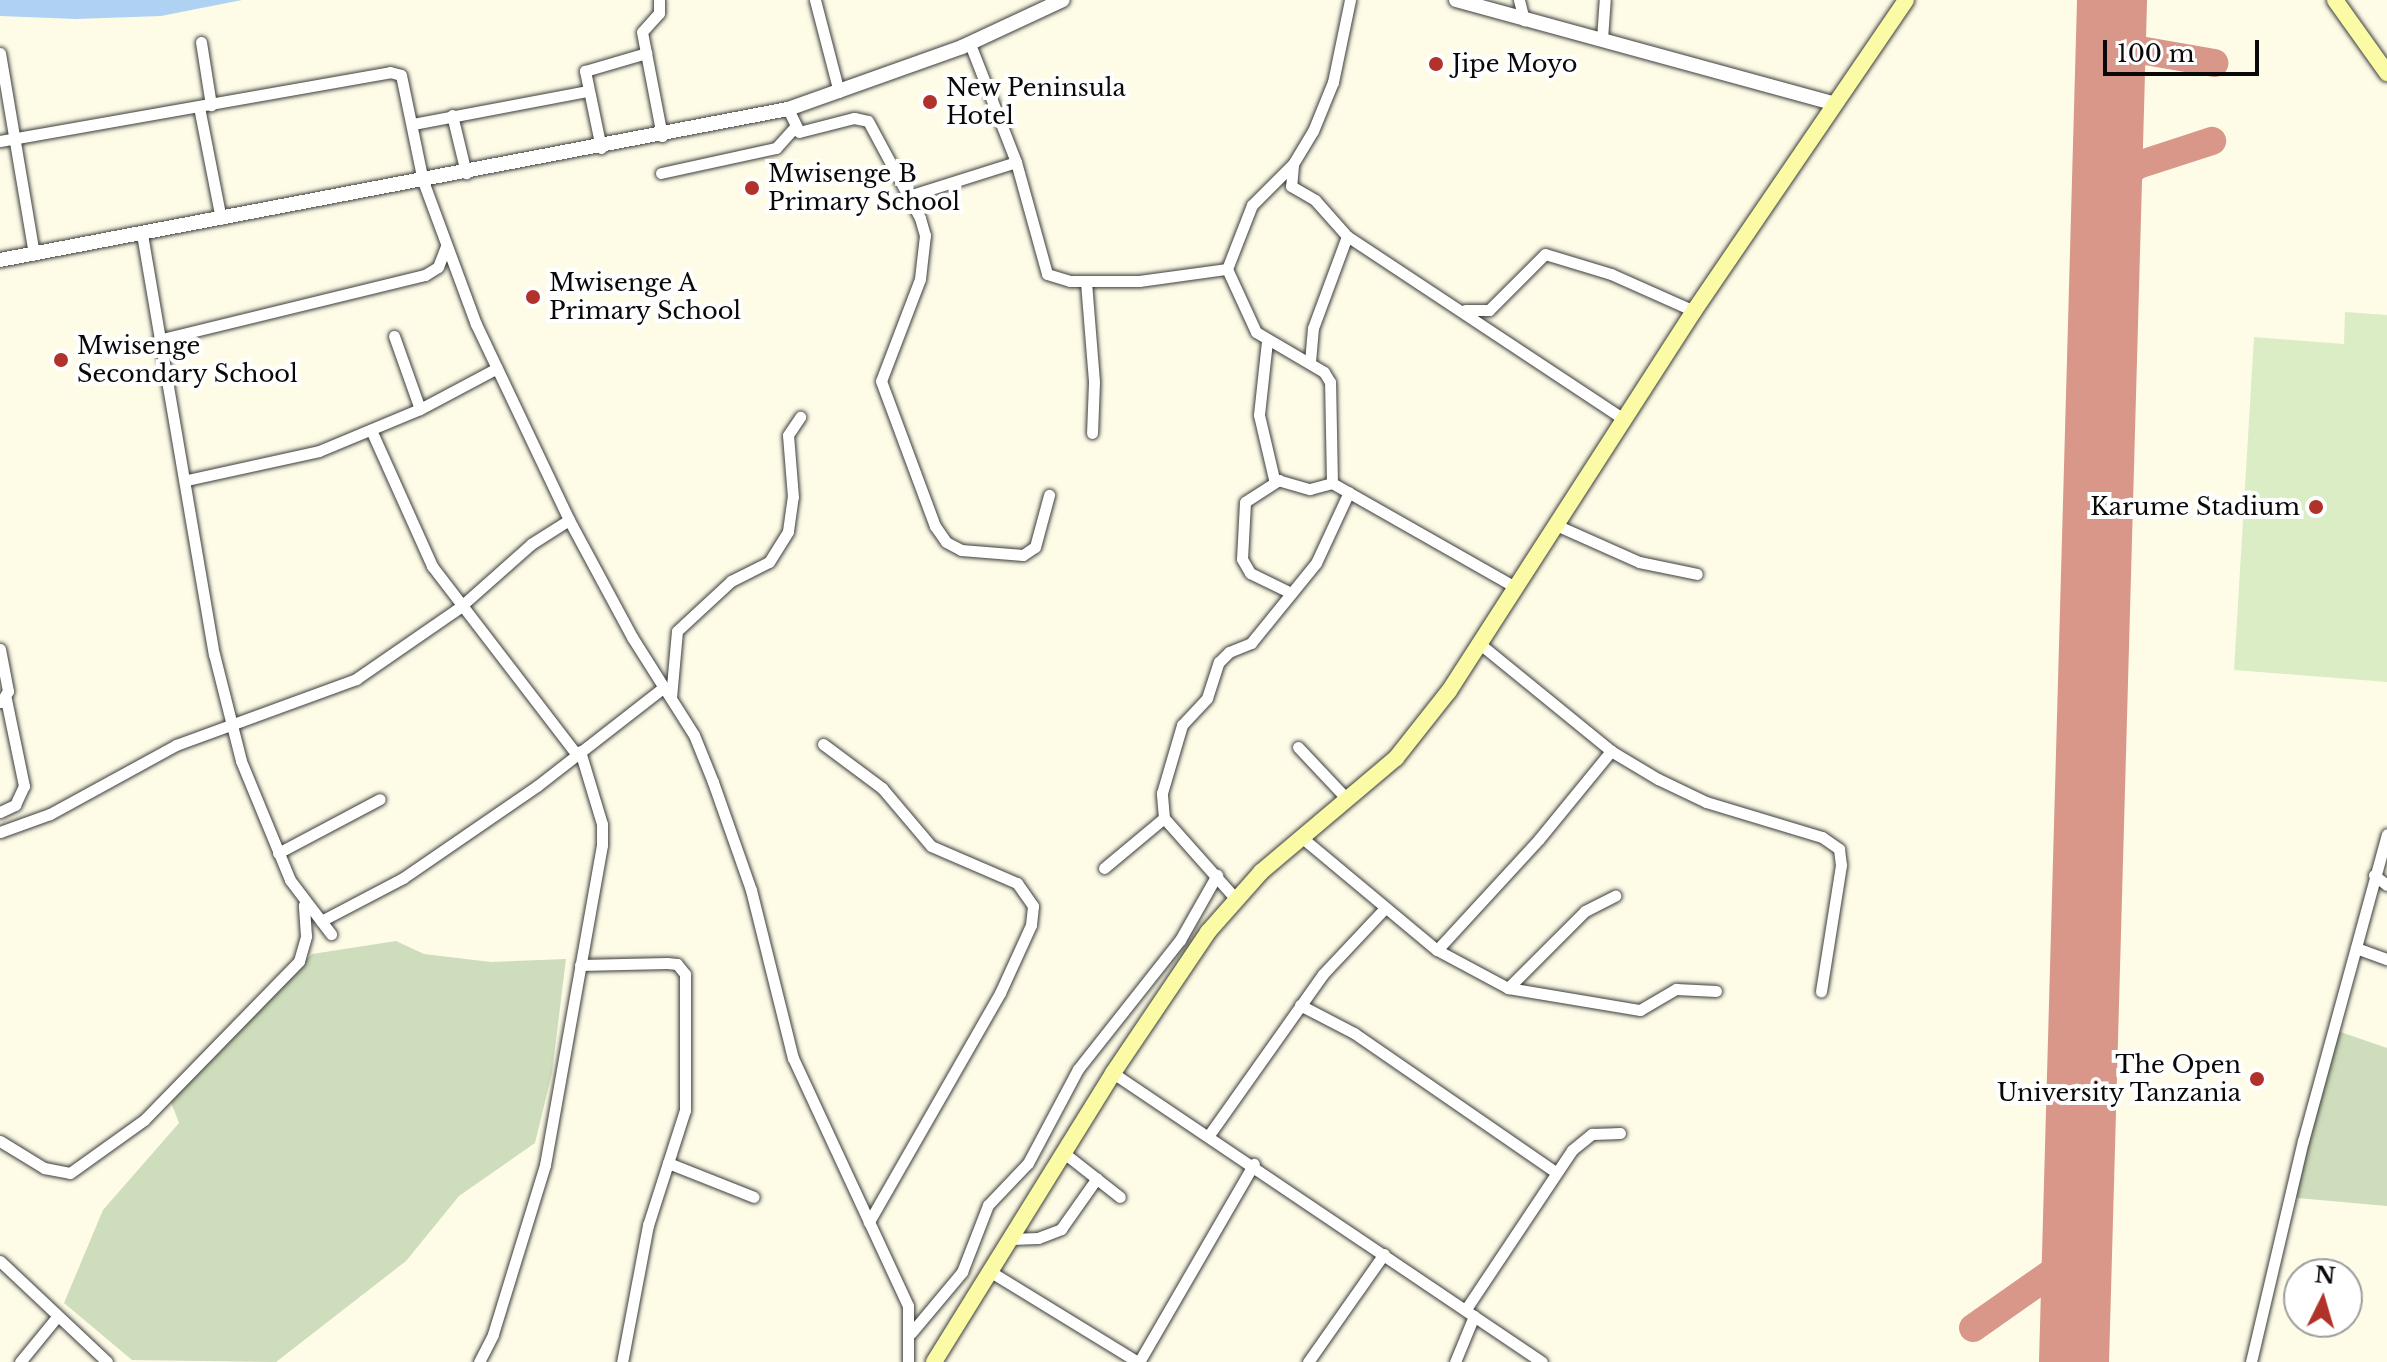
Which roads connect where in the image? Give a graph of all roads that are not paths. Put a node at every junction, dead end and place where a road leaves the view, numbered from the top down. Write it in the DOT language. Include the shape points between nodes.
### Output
graph roads {
  1 [pos="659,0"];
  2 [pos="815,0"];
  3 [pos="1063,0"];
  4 [pos="1350,0"];
  5 [pos="1456,0"];
  6 [pos="1519,0"];
  7 [pos="1605,0"];
  8 [pos="1906,0"];
  9 [pos="2335,0"];
  10 [pos="1475,2"];
  11 [pos="1524,20"];
  12 [pos="1602,39"];
  13 [pos="201,42"];
  14 [pos="970,44"];
  15 [pos="0,53"];
  16 [pos="646,53"];
  17 [pos="2387,73"];
  18 [pos="588,91"];
  19 [pos="839,92"];
  20 [pos="1833,103"];
  21 [pos="205,106"];
  22 [pos="788,109"];
  23 [pos="452,115"];
  24 [pos="413,124"];
  25 [pos="794,128"];
  26 [pos="662,136"];
  27 [pos="13,137"];
  28 [pos="0,141"];
  29 [pos="601,148"];
  30 [pos="1016,162"];
  31 [pos="1293,164"];
  32 [pos="466,173"];
  33 [pos="661,173"];
  34 [pos="423,181"];
  35 [pos="905,197"];
  36 [pos="221,219"];
  37 [pos="142,234"];
  38 [pos="1347,236"];
  39 [pos="446,246"];
  40 [pos="34,254"];
  41 [pos="0,260"];
  42 [pos="1227,269"];
  43 [pos="1086,282"];
  44 [pos="1457,307"];
  45 [pos="1694,311"];
  46 [pos="394,336"];
  47 [pos="158,340"];
  48 [pos="1267,341"];
  49 [pos="1310,362"];
  50 [pos="497,368"];
  51 [pos="420,409"];
  52 [pos="800,417"];
  53 [pos="1623,419"];
  54 [pos="371,430"];
  55 [pos="1092,433"];
  56 [pos="187,480"];
  57 [pos="1279,480"];
  58 [pos="1332,483"];
  59 [pos="1349,492"];
  60 [pos="1049,495"];
  61 [pos="569,520"];
  62 [pos="1556,525"];
  63 [pos="1697,574"];
  64 [pos="1515,587"];
  65 [pos="1291,593"];
  66 [pos="459,608"];
  67 [pos="1480,644"];
  68 [pos="0,649"];
  69 [pos="667,693"];
  70 [pos="3,701"];
  71 [pos="232,726"];
  72 [pos="823,744"];
  73 [pos="1298,747"];
  74 [pos="1611,751"];
  75 [pos="578,752"];
  76 [pos="380,799"];
  77 [pos="1347,799"];
  78 [pos="0,812"];
  79 [pos="1164,818"];
  80 [pos="0,832"];
  81 [pos="2387,834"];
  82 [pos="1300,836"];
  83 [pos="278,853"];
  84 [pos="1104,868"];
  85 [pos="1217,875"];
  86 [pos="2374,875"];
  87 [pos="2387,885"];
  88 [pos="1615,896"];
  89 [pos="1235,898"];
  90 [pos="304,905"];
  91 [pos="1385,908"];
  92 [pos="321,921"];
  93 [pos="331,934"];
  94 [pos="2356,948"];
  95 [pos="1437,950"];
  96 [pos="2387,959"];
  97 [pos="580,965"];
  98 [pos="1508,988"];
  99 [pos="1716,991"];
  100 [pos="1821,991"];
  101 [pos="1300,1005"];
  102 [pos="1113,1073"];
  103 [pos="1620,1133"];
  104 [pos="1209,1135"];
  105 [pos="0,1141"];
  106 [pos="1064,1153"];
  107 [pos="668,1163"];
  108 [pos="1254,1164"];
  109 [pos="1554,1171"];
  110 [pos="1097,1178"];
  111 [pos="754,1197"];
  112 [pos="1120,1197"];
  113 [pos="869,1222"];
  114 [pos="1011,1239"];
  115 [pos="1384,1254"];
  116 [pos="0,1261"];
  117 [pos="991,1272"];
  118 [pos="1470,1313"];
  119 [pos="56,1318"];
  120 [pos="911,1333"];
  121 [pos="20,1362"];
  122 [pos="107,1362"];
  123 [pos="479,1362"];
  124 [pos="622,1362"];
  125 [pos="908,1362"];
  126 [pos="934,1362"];
  127 [pos="1139,1362"];
  128 [pos="1308,1362"];
  129 [pos="1455,1362"];
  130 [pos="1542,1362"];
  131 [pos="2251,1362"];
  1 -- 16 [label="street" via="659,13 643,27"];
  2 -- 19 [label="street"];
  3 -- 14 [label="street"];
  4 -- 31 [label="street" via="1333,82"];
  5 -- 10 [label="street"];
  6 -- 11 [label="street"];
  7 -- 12 [label="street"];
  8 -- 20 [label="main road"];
  9 -- 17 [label="main road"];
  10 -- 11 [label="street"];
  11 -- 12 [label="street"];
  12 -- 20 [label="street"];
  13 -- 21 [label="street"];
  14 -- 19 [label="street"];
  14 -- 30 [label="street"];
  15 -- 27 [label="street"];
  16 -- 18 [label="street" via="588,67"];
  16 -- 26 [label="street"];
  18 -- 23 [label="street"];
  18 -- 29 [label="street"];
  19 -- 22 [label="street"];
  20 -- 45 [label="main road"];
  21 -- 24 [label="street" via="394,72 404,78"];
  21 -- 27 [label="street"];
  21 -- 36 [label="street"];
  22 -- 25 [label="street"];
  22 -- 26 [label="street"];
  23 -- 24 [label="street"];
  23 -- 32 [label="street"];
  24 -- 34 [label="street"];
  25 -- 33 [label="street" via="776,148"];
  25 -- 35 [label="street" via="806,133 864,118"];
  26 -- 29 [label="street"];
  27 -- 28 [label="street"];
  27 -- 40 [label="street"];
  29 -- 32 [label="street"];
  30 -- 35 [label="street"];
  30 -- 43 [label="street" via="1041,266 1055,280"];
  31 -- 38 [label="street" via="1291,186 1315,200"];
  31 -- 42 [label="street" via="1252,205"];
  32 -- 34 [label="street"];
  34 -- 36 [label="street"];
  34 -- 39 [label="street"];
  35 -- 60 [label="street" via="920,218 925,250 920,279 881,381 935,526 946,542 961,550 1023,555 1035,547"];
  36 -- 37 [label="street"];
  37 -- 40 [label="street"];
  37 -- 47 [label="street"];
  38 -- 44 [label="street"];
  38 -- 49 [label="street" via="1313,328"];
  39 -- 47 [label="street" via="438,267 425,275"];
  39 -- 50 [label="street"];
  40 -- 41 [label="street"];
  42 -- 43 [label="street"];
  42 -- 48 [label="street" via="1249,319"];
  43 -- 55 [label="street" via="1094,366"];
  44 -- 45 [label="street" via="1485,313 1545,254 1611,274"];
  44 -- 53 [label="street"];
  45 -- 53 [label="main road"];
  46 -- 51 [label="street"];
  47 -- 56 [label="street"];
  48 -- 49 [label="street"];
  48 -- 57 [label="street" via="1259,415 1263,443"];
  49 -- 58 [label="street" via="1330,382"];
  50 -- 51 [label="street"];
  50 -- 61 [label="street"];
  51 -- 54 [label="street"];
  52 -- 69 [label="street" via="788,435 793,497 788,531 769,562 731,581 677,631"];
  53 -- 62 [label="main road"];
  54 -- 56 [label="street" via="319,451"];
  54 -- 66 [label="street" via="432,566"];
  56 -- 71 [label="street" via="214,654"];
  57 -- 58 [label="street" via="1310,489"];
  57 -- 65 [label="street" via="1245,502 1242,559 1250,573"];
  58 -- 59 [label="street"];
  59 -- 64 [label="street"];
  59 -- 65 [label="street" via="1316,563"];
  61 -- 66 [label="street" via="531,544"];
  61 -- 69 [label="street"];
  62 -- 63 [label="street" via="1639,562"];
  62 -- 64 [label="main road"];
  64 -- 67 [label="main road"];
  65 -- 79 [label="street" via="1251,643 1224,655 1207,698 1182,725 1162,793"];
  66 -- 71 [label="street" via="356,679"];
  66 -- 75 [label="street"];
  67 -- 74 [label="street"];
  67 -- 77 [label="main road" via="1396,758"];
  68 -- 70 [label="street"];
  69 -- 75 [label="street"];
  69 -- 113 [label="street" via="694,735 730,826 801,1080"];
  70 -- 78 [label="street" via="24,786 15,805"];
  71 -- 80 [label="street" via="164,750 50,814"];
  71 -- 83 [label="street" via="262,822"];
  72 -- 113 [label="street" via="882,788 931,846 1017,883 1033,906 1027,937 1000,993"];
  73 -- 77 [label="street"];
  74 -- 95 [label="street"];
  74 -- 100 [label="street" via="1706,802 1812,833 1839,849"];
  75 -- 92 [label="street" via="380,893"];
  75 -- 97 [label="street" via="602,824"];
  76 -- 83 [label="street"];
  77 -- 82 [label="main road"];
  79 -- 84 [label="street"];
  79 -- 85 [label="street"];
  81 -- 86 [label="street"];
  82 -- 89 [label="main road"];
  82 -- 91 [label="street"];
  83 -- 90 [label="street"];
  85 -- 89 [label="street"];
  85 -- 120 [label="street" via="1180,940 1078,1069 1028,1163 988,1205 962,1272"];
  86 -- 87 [label="street"];
  86 -- 94 [label="street"];
  88 -- 98 [label="street" via="1585,911"];
  89 -- 102 [label="main road"];
  90 -- 92 [label="street"];
  90 -- 105 [label="street" via="306,936 299,961 222,1046 125,1135 70,1173 44,1168"];
  91 -- 95 [label="street"];
  91 -- 101 [label="street"];
  92 -- 93 [label="street"];
  94 -- 96 [label="street"];
  94 -- 131 [label="street"];
  95 -- 98 [label="street"];
  97 -- 107 [label="street" via="682,967 688,1002 687,1092"];
  97 -- 123 [label="street" via="545,1165 493,1334"];
  98 -- 99 [label="street" via="1640,1010 1676,989"];
  101 -- 104 [label="street"];
  101 -- 109 [label="street" via="1354,1033"];
  102 -- 104 [label="street"];
  102 -- 106 [label="main road"];
  103 -- 109 [label="street" via="1592,1134"];
  104 -- 108 [label="street"];
  106 -- 110 [label="street"];
  106 -- 114 [label="main road"];
  107 -- 111 [label="street"];
  107 -- 124 [label="street" via="634,1285"];
  108 -- 115 [label="street"];
  108 -- 127 [label="street"];
  109 -- 118 [label="street"];
  110 -- 112 [label="street"];
  110 -- 114 [label="street" via="1061,1229 1038,1238"];
  113 -- 120 [label="street" via="899,1279"];
  114 -- 117 [label="main road"];
  115 -- 118 [label="street"];
  115 -- 128 [label="street"];
  116 -- 119 [label="street"];
  117 -- 126 [label="main road"];
  117 -- 127 [label="street"];
  118 -- 129 [label="street"];
  118 -- 130 [label="street"];
  119 -- 121 [label="street"];
  119 -- 122 [label="street"];
  120 -- 125 [label="street"];
}
